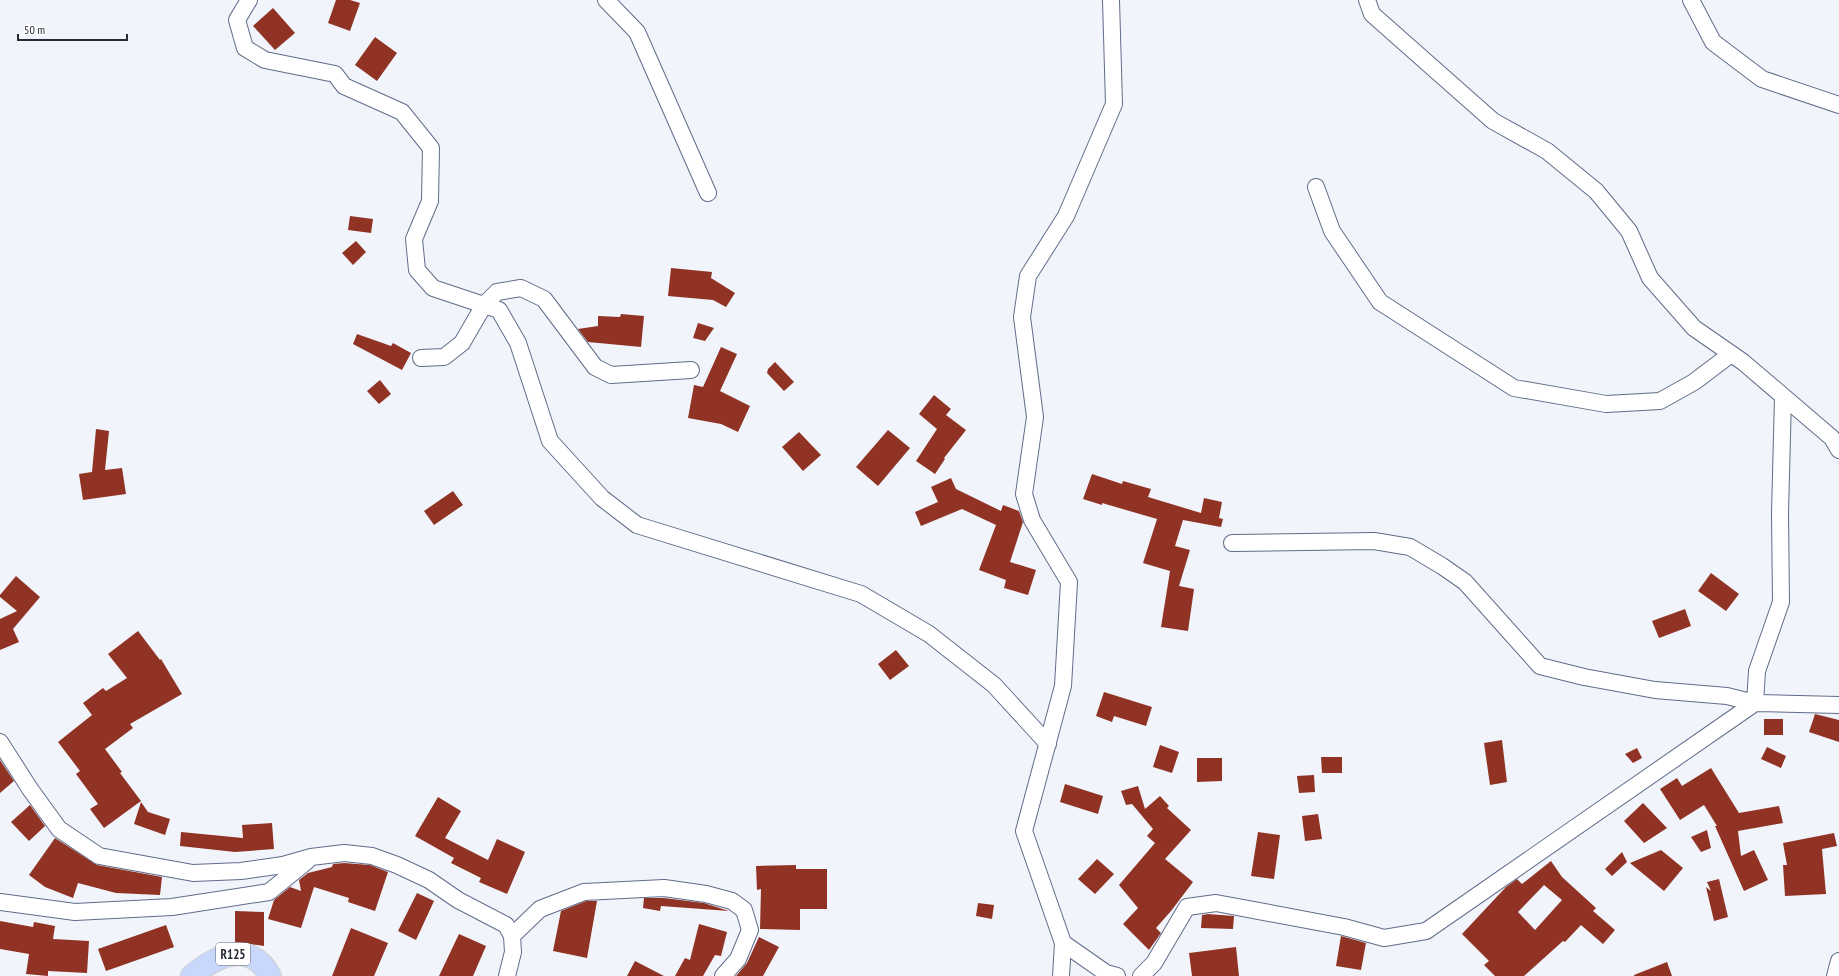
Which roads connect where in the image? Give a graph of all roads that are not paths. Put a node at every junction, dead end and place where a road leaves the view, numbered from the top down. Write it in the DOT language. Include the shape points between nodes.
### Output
graph roads {
  1 [pos="249,0"];
  2 [pos="606,0"];
  3 [pos="1111,0"];
  4 [pos="1367,0"];
  5 [pos="1691,0"];
  6 [pos="1839,105"];
  7 [pos="1316,187"];
  8 [pos="708,193"];
  9 [pos="484,305"];
  10 [pos="1731,354"];
  11 [pos="421,358"];
  12 [pos="691,370"];
  13 [pos="1783,397"];
  14 [pos="1839,450"];
  15 [pos="1232,543"];
  16 [pos="1755,703"];
  17 [pos="1839,704"];
  18 [pos="0,742"];
  19 [pos="1048,744"];
  20 [pos="311,857"];
  21 [pos="0,902"];
  22 [pos="512,936"];
  23 [pos="1063,943"];
  24 [pos="1839,961"];
  25 [pos="192,976"];
  26 [pos="270,976"];
  27 [pos="507,976"];
  28 [pos="723,976"];
  29 [pos="1061,976"];
  30 [pos="1117,976"];
  31 [pos="1141,976"];
  32 [pos="1835,976"];
  1 -- 9 [label="street" via="237,20 245,48 265,60 335,74 344,86 402,112 431,148 430,201 414,239 417,270 433,288"];
  2 -- 8 [label="street" via="637,32"];
  3 -- 19 [label="street" via="1114,104 1066,216 1028,276 1022,317 1034,417 1024,494 1032,520 1069,582 1063,686"];
  4 -- 10 [label="street" via="1372,14 1493,121 1547,151 1596,191 1629,231 1650,278 1694,328"];
  5 -- 6 [label="street" via="1713,42 1762,79"];
  7 -- 10 [label="street" via="1332,231 1380,302 1514,388 1606,404 1660,401 1694,382"];
  9 -- 11 [label="street" via="462,343 444,357"];
  9 -- 12 [label="street" via="497,292 521,288 544,299 595,367 611,375"];
  9 -- 19 [label="street" via="499,310 518,343 550,441 602,498 637,525 861,594 929,634 994,685"];
  10 -- 13 [label="street"];
  13 -- 14 [label="street" via="1832,438"];
  13 -- 16 [label="street" via="1781,602 1757,671"];
  15 -- 16 [label="street" via="1374,541 1410,547 1465,582 1540,666 1655,690 1727,696"];
  16 -- 17 [label="street"];
  16 -- 31 [label="street" via="1426,931 1384,938 1344,927 1216,903 1187,907 1154,963"];
  18 -- 20 [label="street" via="59,829 99,856 193,873 248,870 283,865"];
  19 -- 23 [label="street" via="1024,831"];
  20 -- 21 [label="street" via="269,892 172,907 75,912"];
  20 -- 22 [label="street" via="344,853 372,856 397,865 429,880 458,900 506,925"];
  22 -- 27 [label="street" via="513,952"];
  22 -- 28 [label="street" via="540,909 584,892 664,888 706,894 732,901 744,910 750,930 738,960"];
  23 -- 29 [label="street"];
  23 -- 30 [label="street" via="1106,973"];
  24 -- 32 [label="street"];
  25 -- 26 [label="main road, R125" via="227,954 244,954 258,960"];
}
